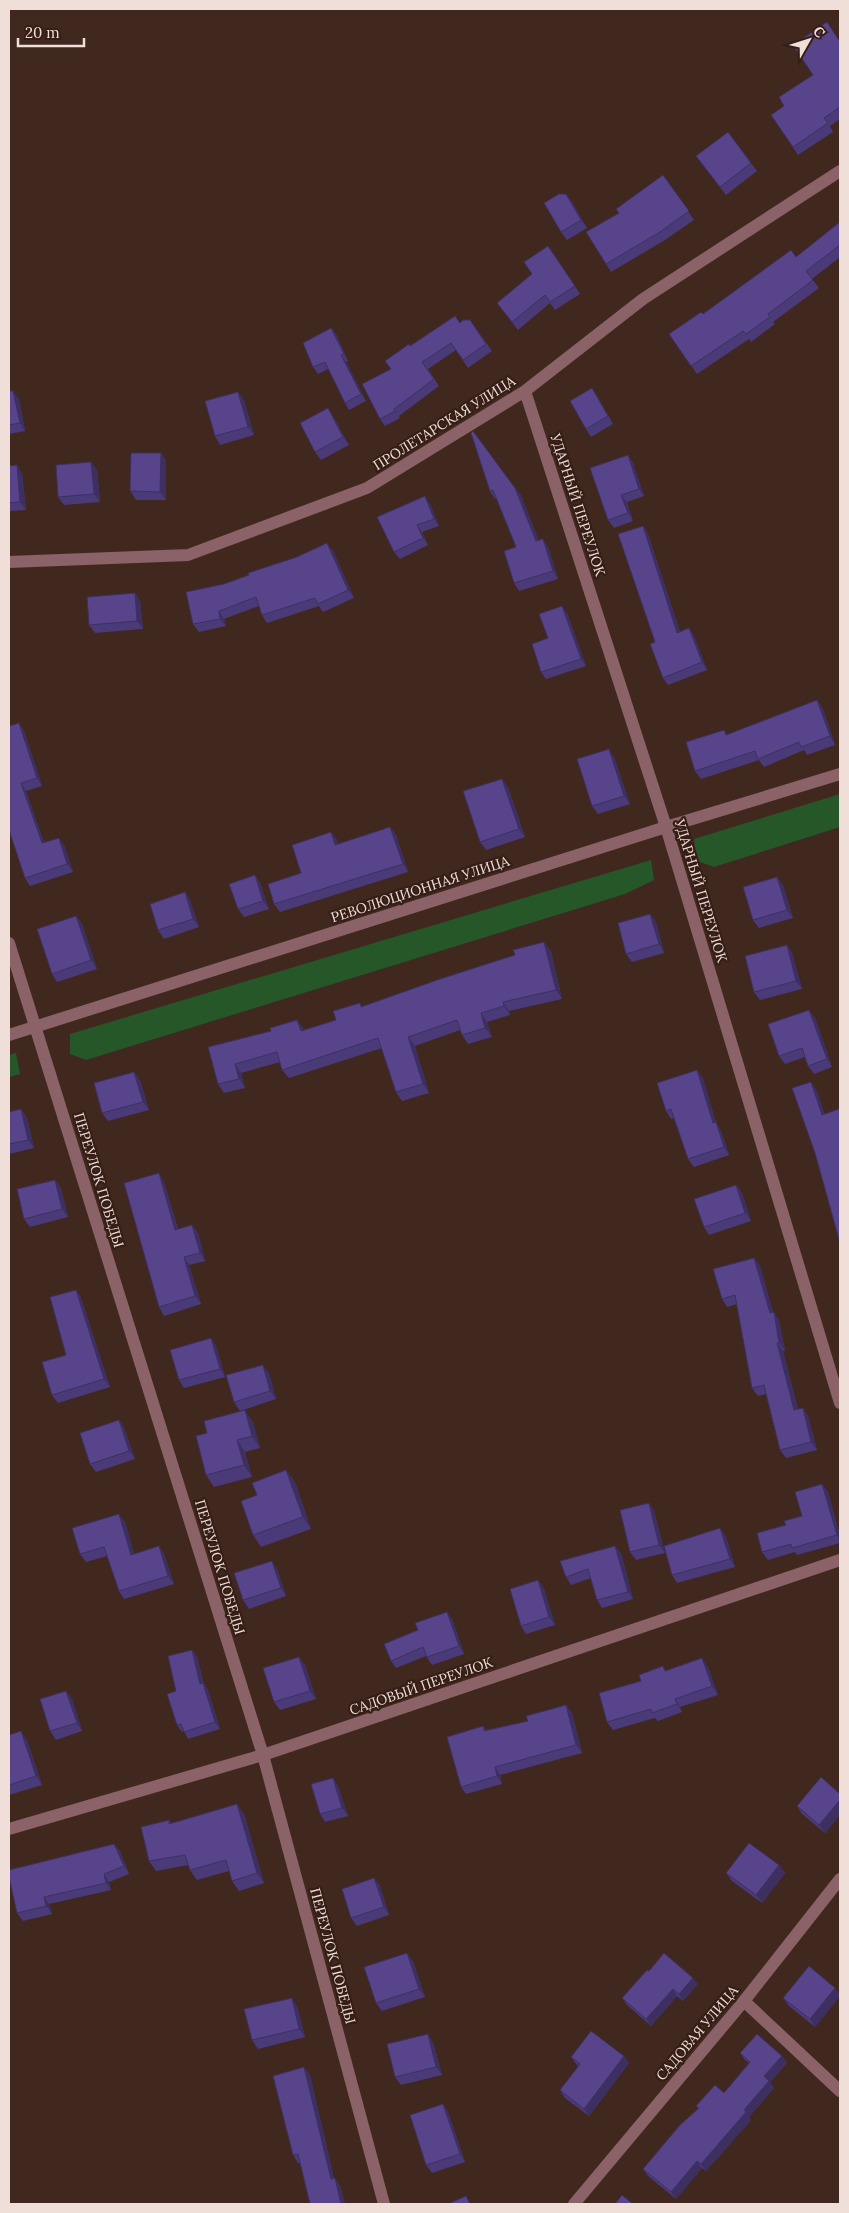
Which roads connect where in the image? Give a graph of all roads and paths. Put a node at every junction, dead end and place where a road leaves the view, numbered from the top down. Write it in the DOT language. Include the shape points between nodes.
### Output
graph roads {
  1 [pos="840,171"];
  2 [pos="525,391"];
  3 [pos="9,562"];
  4 [pos="840,774"];
  5 [pos="666,827"];
  6 [pos="9,944"];
  7 [pos="35,1028"];
  8 [pos="9,1035"];
  9 [pos="840,1403"];
  10 [pos="840,1560"];
  11 [pos="263,1755"];
  12 [pos="9,1829"];
  13 [pos="840,1879"];
  14 [pos="744,2000"];
  15 [pos="840,2091"];
  16 [pos="384,2204"];
  17 [pos="574,2204"];
  1 -- 2 [label="street, ПРОЛЕТАРСКАЯ УЛИЦА" via="643,299"];
  2 -- 3 [label="street, ПРОЛЕТАРСКАЯ УЛИЦА" via="368,488 188,555"];
  2 -- 5 [label="street, УДАРНЫЙ ПЕРЕУЛОК"];
  4 -- 5 [label="street, РЕВОЛЮЦИОННАЯ УЛИЦА"];
  5 -- 7 [label="street, РЕВОЛЮЦИОННАЯ УЛИЦА"];
  5 -- 9 [label="street, УДАРНЫЙ ПЕРЕУЛОК"];
  6 -- 7 [label="street, ПЕРЕУЛОК ПОБЕДЫ"];
  7 -- 8 [label="street, РЕВОЛЮЦИОННАЯ УЛИЦА"];
  7 -- 11 [label="street, ПЕРЕУЛОК ПОБЕДЫ"];
  10 -- 11 [label="street, САДОВЫЙ ПЕРЕУЛОК"];
  11 -- 12 [label="street, САДОВЫЙ ПЕРЕУЛОК"];
  11 -- 16 [label="street, ПЕРЕУЛОК ПОБЕДЫ"];
  13 -- 14 [label="street, САДОВАЯ УЛИЦА"];
  14 -- 15 [label="street"];
  14 -- 17 [label="street, САДОВАЯ УЛИЦА"];
}
